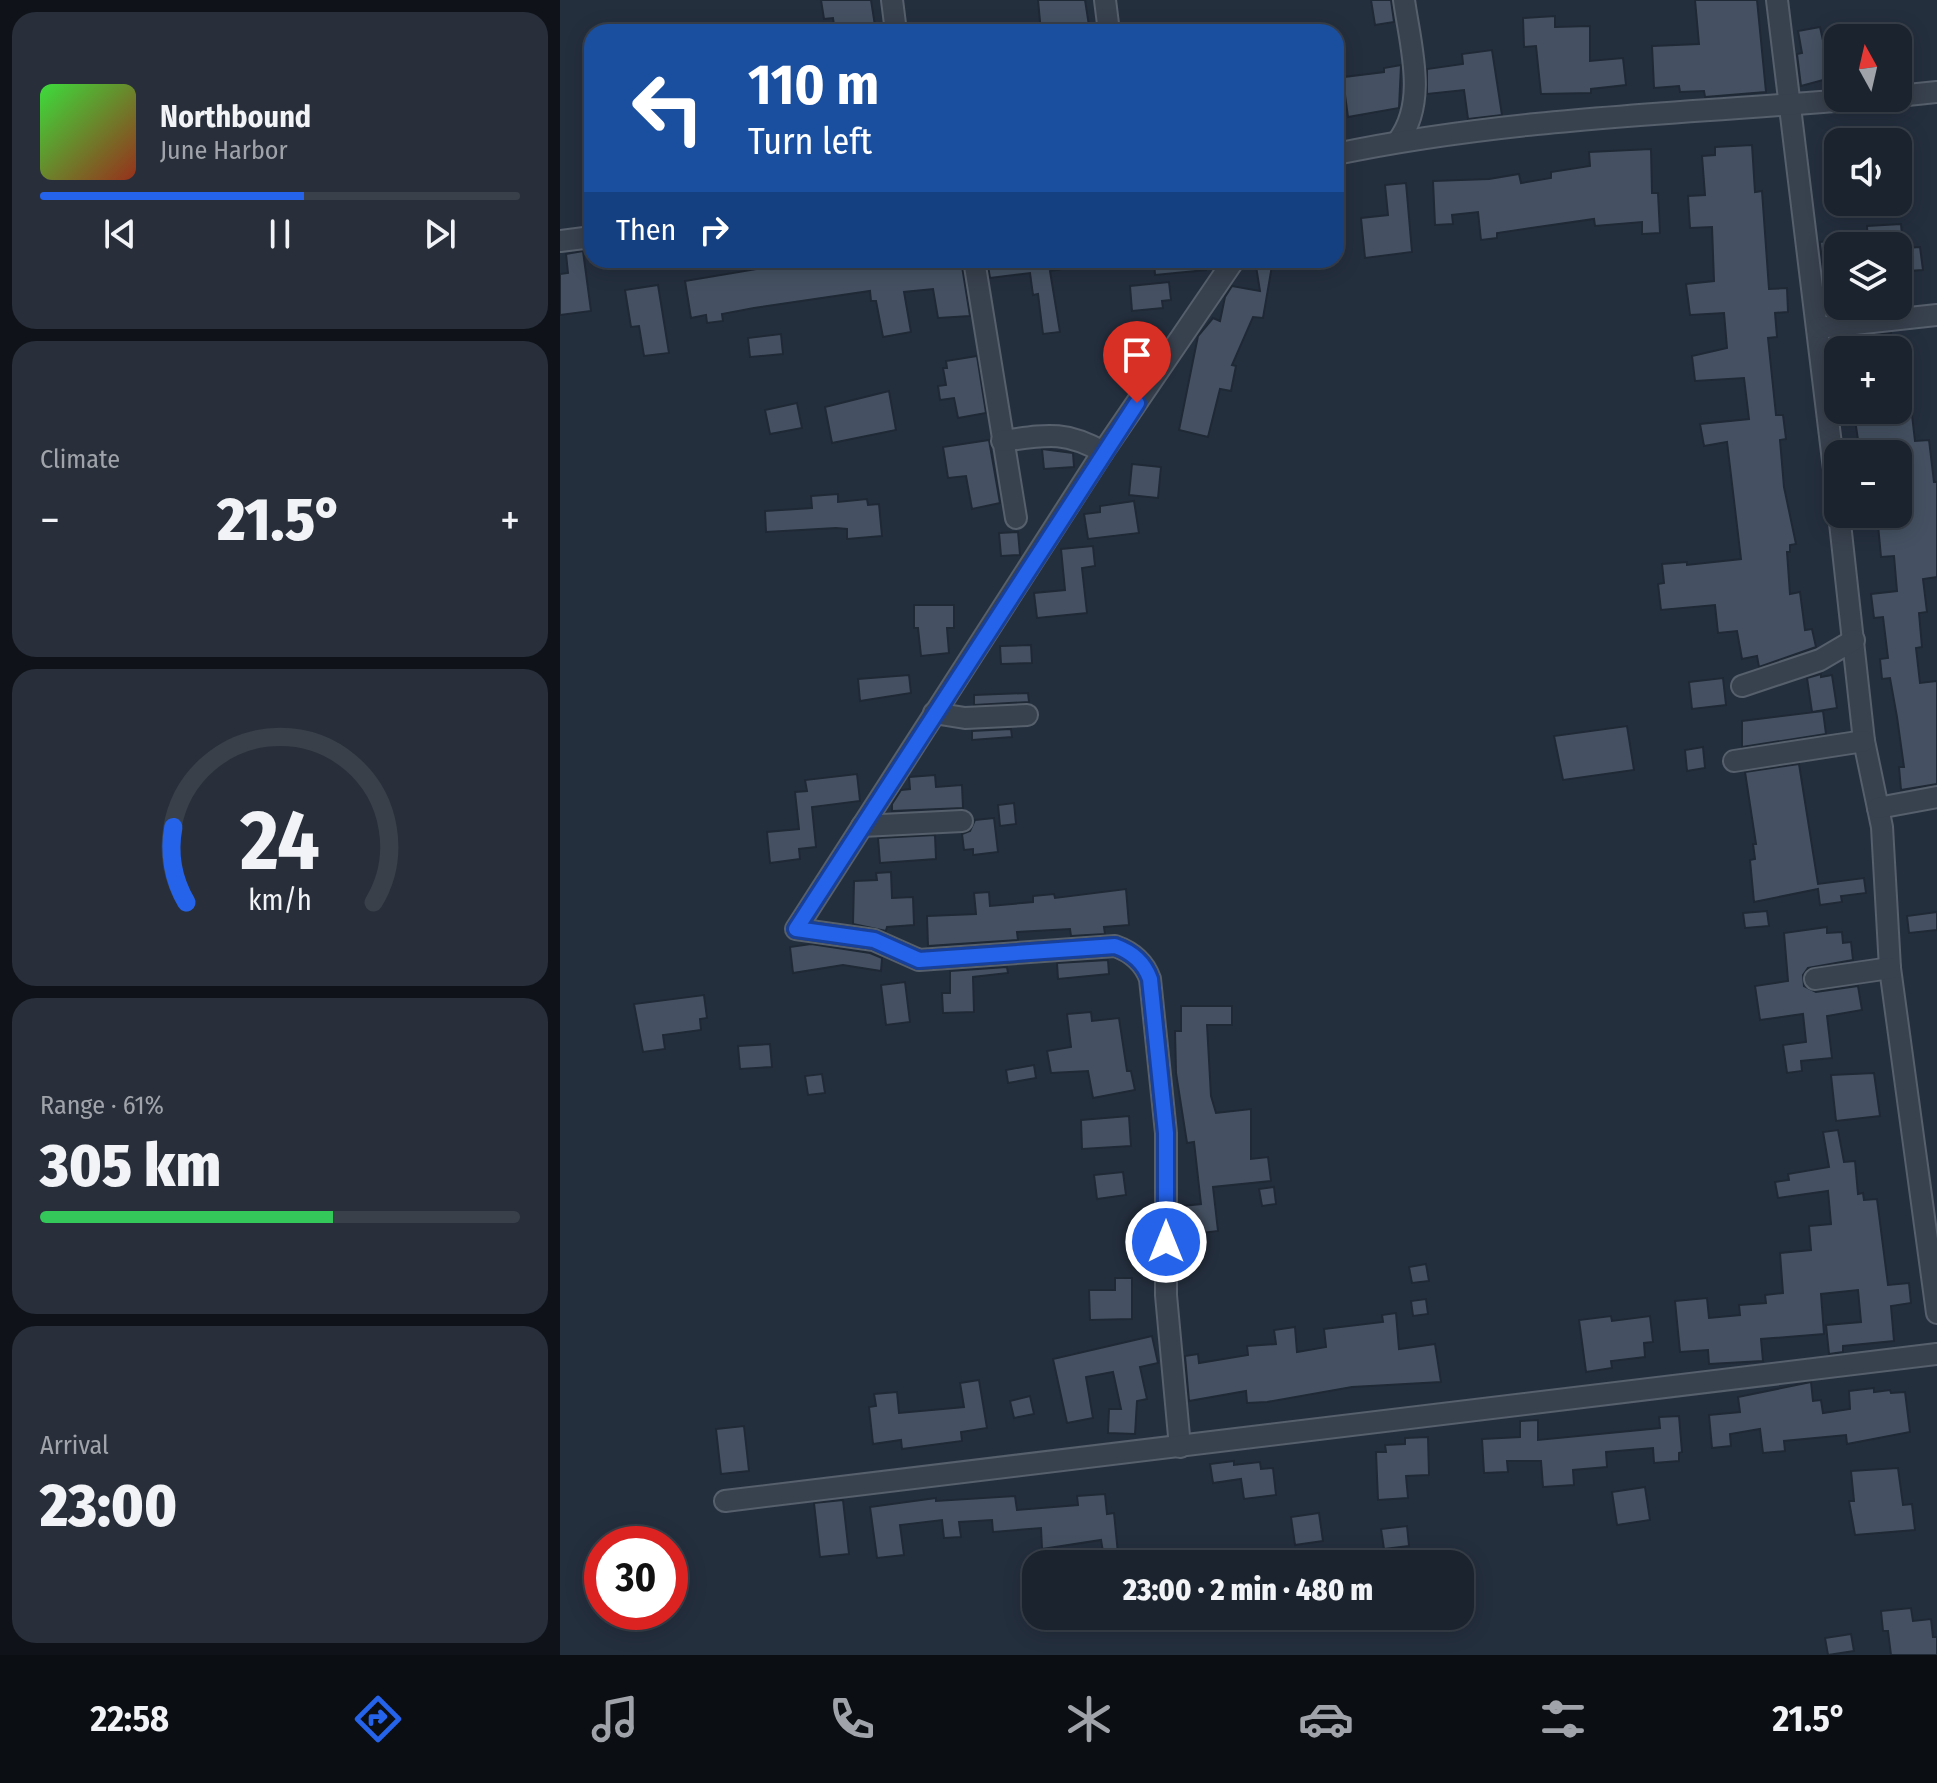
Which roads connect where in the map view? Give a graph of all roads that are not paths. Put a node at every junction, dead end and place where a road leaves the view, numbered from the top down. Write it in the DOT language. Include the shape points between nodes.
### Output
graph roads {
  1 [pos="892,0"];
  2 [pos="1105,0"];
  3 [pos="1404,0"];
  4 [pos="1777,0"];
  5 [pos="895,24"];
  6 [pos="1108,24"];
  7 [pos="1937,92"];
  8 [pos="1912,95"];
  9 [pos="1824,102"];
  10 [pos="1791,105"];
  11 [pos="1398,141"];
  12 [pos="1344,152"];
  13 [pos="584,238"];
  14 [pos="560,241"];
  15 [pos="975,268"];
  16 [pos="1229,268"];
  17 [pos="1937,315"];
  18 [pos="1818,328"];
  19 [pos="1831,440"];
  20 [pos="1002,441"];
  21 [pos="1103,452"];
  22 [pos="1016,518"];
  23 [pos="1841,528"];
  24 [pos="1854,640"];
  25 [pos="1742,686"];
  26 [pos="934,713"];
  27 [pos="1027,715"];
  28 [pos="1864,741"];
  29 [pos="1734,761"];
  30 [pos="1937,797"];
  31 [pos="1878,808"];
  32 [pos="962,821"];
  33 [pos="862,826"];
  34 [pos="1890,968"];
  35 [pos="1815,979"];
  36 [pos="1937,1313"];
  37 [pos="1937,1354"];
  38 [pos="1180,1447"];
  39 [pos="725,1501"];
  1 -- 5 [label="street"];
  2 -- 6 [label="street"];
  3 -- 11 [label="street" via="1414,99 1407,130"];
  4 -- 10 [label="street"];
  7 -- 8 [label="street"];
  9 -- 10 [label="street"];
  10 -- 11 [label="street" via="1596,117"];
  10 -- 18 [label="street"];
  11 -- 12 [label="street"];
  13 -- 14 [label="street"];
  15 -- 20 [label="street"];
  16 -- 21 [label="street"];
  17 -- 18 [label="street"];
  18 -- 19 [label="street"];
  20 -- 21 [label="street" via="1057,433"];
  20 -- 22 [label="street"];
  21 -- 26 [label="street"];
  23 -- 24 [label="street"];
  24 -- 25 [label="street" via="1820,660"];
  24 -- 28 [label="street"];
  26 -- 27 [label="street" via="965,718"];
  26 -- 33 [label="street"];
  28 -- 29 [label="street"];
  28 -- 31 [label="street"];
  30 -- 31 [label="street"];
  31 -- 34 [label="street"];
  32 -- 33 [label="street"];
  33 -- 38 [label="street" via="796,929 874,940 919,960 1115,946 1130,951 1146,967 1166,1133 1166,1295"];
  34 -- 35 [label="street"];
  34 -- 36 [label="street"];
  37 -- 38 [label="street"];
  38 -- 39 [label="street"];
}
